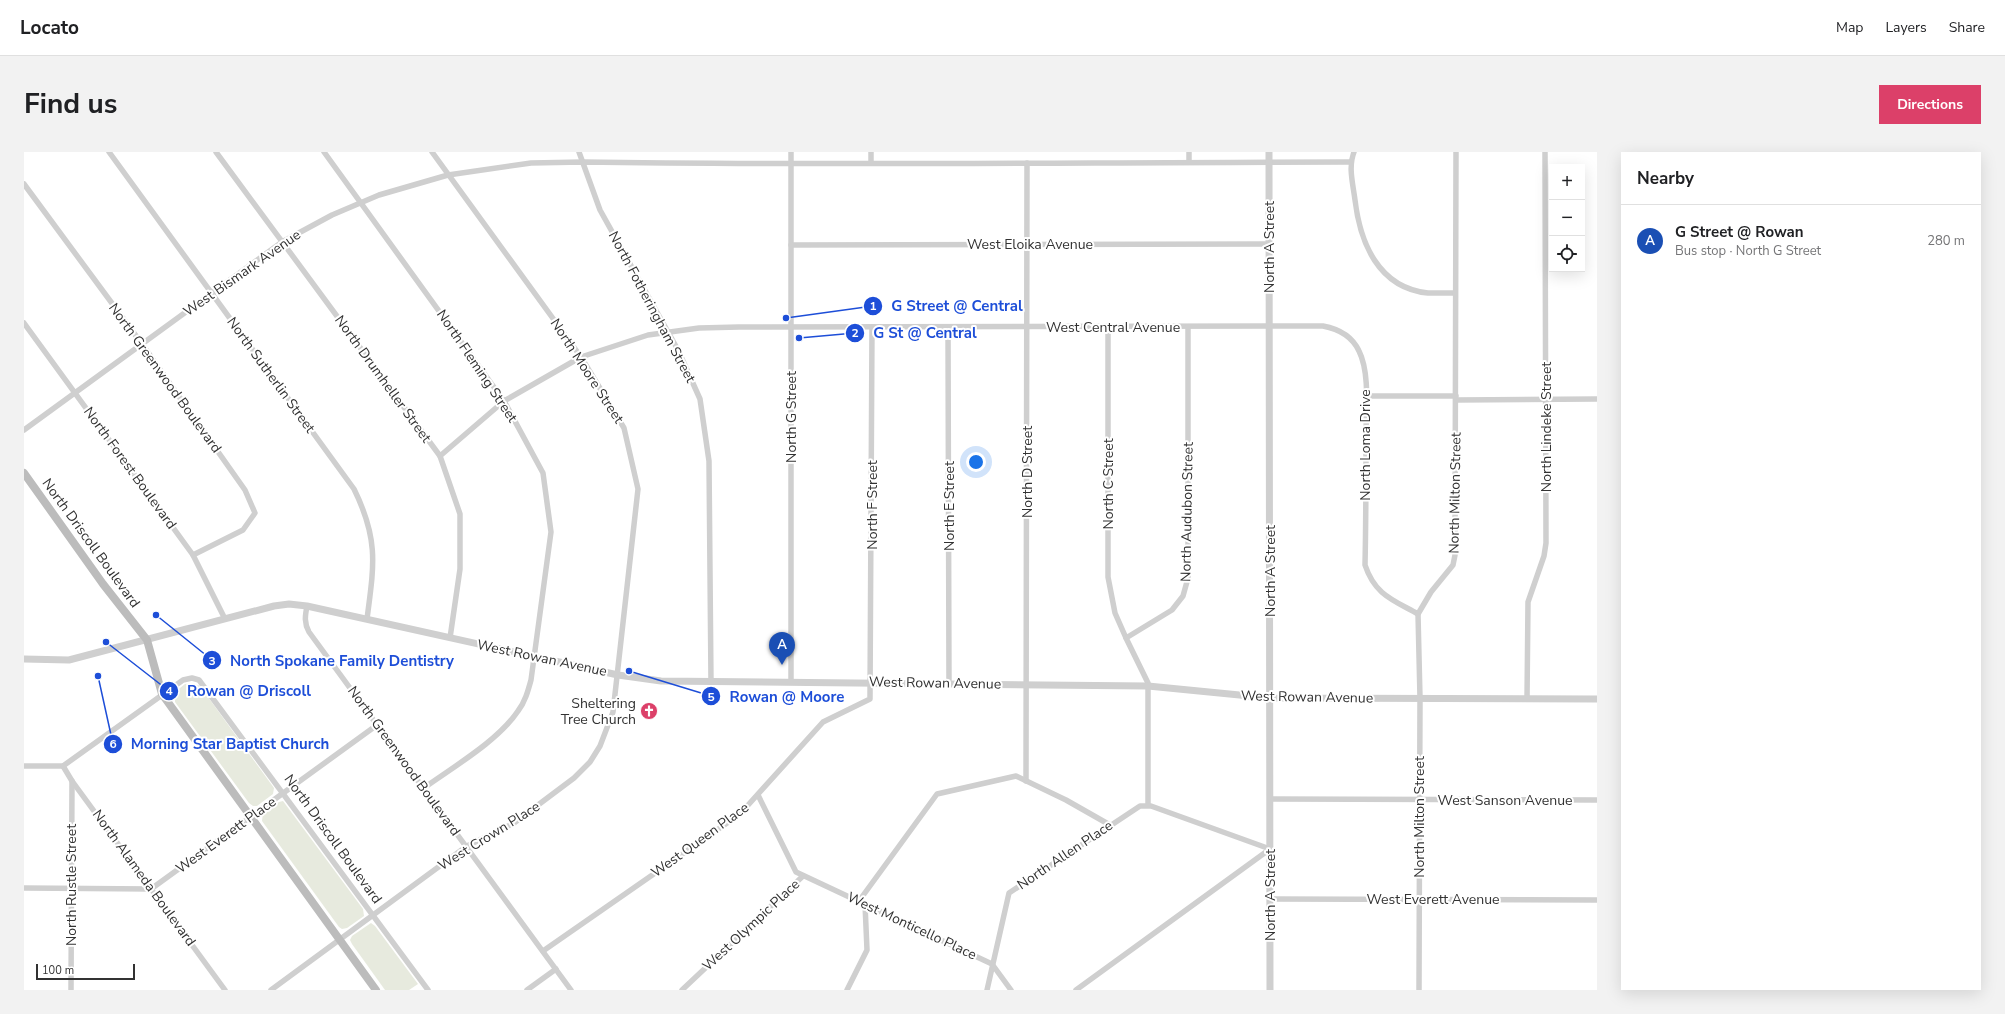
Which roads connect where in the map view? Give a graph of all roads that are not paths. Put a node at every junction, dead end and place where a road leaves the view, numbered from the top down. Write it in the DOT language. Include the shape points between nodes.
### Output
graph roads {
  1 [pos="109,152"];
  2 [pos="216,152"];
  3 [pos="324,152"];
  4 [pos="432,152"];
  5 [pos="579,152"];
  6 [pos="791,152"];
  7 [pos="871,152"];
  8 [pos="1189,152"];
  9 [pos="1269,152"];
  10 [pos="1354,152"];
  11 [pos="1456,152"];
  12 [pos="1545,152"];
  13 [pos="1189,161"];
  14 [pos="583,162"];
  15 [pos="791,162"];
  16 [pos="871,162"];
  17 [pos="1269,162"];
  18 [pos="1350,162"];
  19 [pos="1027,163"];
  20 [pos="448,175"];
  21 [pos="24,184"];
  22 [pos="361,202"];
  23 [pos="282,242"];
  24 [pos="1027,244"];
  25 [pos="1269,244"];
  26 [pos="791,245"];
  27 [pos="212,292"];
  28 [pos="1455,293"];
  29 [pos="24,323"];
  30 [pos="1108,326"];
  31 [pos="791,327"];
  32 [pos="872,327"];
  33 [pos="1188,327"];
  34 [pos="1270,327"];
  35 [pos="948,328"];
  36 [pos="1027,328"];
  37 [pos="667,332"];
  38 [pos="142,344"];
  39 [pos="581,357"];
  40 [pos="75,393"];
  41 [pos="1366,396"];
  42 [pos="1456,398"];
  43 [pos="1546,399"];
  44 [pos="1597,399"];
  45 [pos="504,401"];
  46 [pos="24,430"];
  47 [pos="440,456"];
  48 [pos="24,473"];
  49 [pos="193,555"];
  50 [pos="307,606"];
  51 [pos="1418,614"];
  52 [pos="225,619"];
  53 [pos="367,620"];
  54 [pos="450,638"];
  55 [pos="1126,638"];
  56 [pos="147,640"];
  57 [pos="534,656"];
  58 [pos="24,659"];
  59 [pos="618,675"];
  60 [pos="711,682"];
  61 [pos="791,682"];
  62 [pos="871,682"];
  63 [pos="949,684"];
  64 [pos="1026,684"];
  65 [pos="1148,686"];
  66 [pos="162,694"];
  67 [pos="1270,698"];
  68 [pos="1420,698"];
  69 [pos="1527,699"];
  70 [pos="1597,699"];
  71 [pos="377,725"];
  72 [pos="24,766"];
  73 [pos="63,766"];
  74 [pos="72,781"];
  75 [pos="1026,781"];
  76 [pos="424,788"];
  77 [pos="284,793"];
  78 [pos="758,795"];
  79 [pos="1270,799"];
  80 [pos="1419,799"];
  81 [pos="1597,800"];
  82 [pos="1147,805"];
  83 [pos="250,817"];
  84 [pos="1110,825"];
  85 [pos="467,846"];
  86 [pos="1270,849"];
  87 [pos="803,876"];
  88 [pos="24,888"];
  89 [pos="71,889"];
  90 [pos="152,889"];
  91 [pos="1270,899"];
  92 [pos="1419,899"];
  93 [pos="1597,900"];
  94 [pos="859,901"];
  95 [pos="865,904"];
  96 [pos="373,915"];
  97 [pos="339,940"];
  98 [pos="543,950"];
  99 [pos="992,964"];
  100 [pos="556,969"];
  101 [pos="71,990"];
  102 [pos="226,990"];
  103 [pos="271,990"];
  104 [pos="376,990"];
  105 [pos="428,990"];
  106 [pos="527,990"];
  107 [pos="571,990"];
  108 [pos="682,990"];
  109 [pos="847,990"];
  110 [pos="987,990"];
  111 [pos="1011,990"];
  112 [pos="1076,990"];
  113 [pos="1270,990"];
  114 [pos="1419,990"];
  1 -- 27 [label="street, North Sutherlin Street"];
  2 -- 23 [label="street, North Drumheller Street"];
  3 -- 22 [label="street, North Fleming Street"];
  4 -- 20 [label="street, North Moore Street"];
  5 -- 14 [label="street, North Fotheringham Street"];
  6 -- 15 [label="street, North G Street"];
  7 -- 16 [label="street"];
  8 -- 13 [label="street"];
  9 -- 17 [label="street, North A Street"];
  10 -- 18 [label="street"];
  11 -- 28 [label="street, North Milton Street"];
  12 -- 43 [label="street, North Lindeke Street"];
  13 -- 17 [label="street, West Bismark Avenue"];
  13 -- 19 [label="street, West Bismark Avenue"];
  14 -- 15 [label="street, West Bismark Avenue"];
  14 -- 20 [label="street, West Bismark Avenue" via="531,163"];
  14 -- 37 [label="street, North Fotheringham Street" via="600,210"];
  15 -- 16 [label="street, West Bismark Avenue"];
  15 -- 26 [label="street, North G Street"];
  16 -- 19 [label="street, West Bismark Avenue"];
  17 -- 18 [label="street, West Bismark Avenue"];
  17 -- 25 [label="street, North A Street"];
  18 -- 28 [label="street" via="1358,222 1363,240 1373,258 1389,277 1405,286 1427,293"];
  19 -- 24 [label="street, North D Street"];
  20 -- 22 [label="street, West Bismark Avenue"];
  20 -- 39 [label="street, North Moore Street"];
  21 -- 38 [label="street, North Greenwood Boulevard"];
  22 -- 23 [label="street, West Bismark Avenue"];
  22 -- 45 [label="street, North Fleming Street"];
  23 -- 27 [label="street, West Bismark Avenue"];
  23 -- 47 [label="street, North Drumheller Street"];
  24 -- 25 [label="street, West Eloika Avenue"];
  24 -- 26 [label="street, West Eloika Avenue"];
  24 -- 36 [label="street, North D Street"];
  25 -- 34 [label="street, North A Street"];
  26 -- 31 [label="street, North G Street"];
  27 -- 38 [label="street, West Bismark Avenue"];
  27 -- 53 [label="street, North Sutherlin Street" via="361,502 370,529 374,565"];
  28 -- 42 [label="street, North Milton Street"];
  29 -- 40 [label="street, North Forest Boulevard"];
  30 -- 33 [label="street, West Central Avenue"];
  30 -- 36 [label="street, West Central Avenue"];
  30 -- 55 [label="street, North C Street" via="1108,577 1115,613"];
  31 -- 32 [label="street, West Central Avenue"];
  31 -- 37 [label="street, West Central Avenue" via="699,328"];
  31 -- 61 [label="street, North G Street"];
  32 -- 35 [label="street, West Central Avenue"];
  32 -- 62 [label="street, North F Street"];
  33 -- 34 [label="street, West Central Avenue"];
  33 -- 55 [label="street, North Audubon Street" via="1188,578 1183,596 1172,610"];
  34 -- 41 [label="street, North Loma Drive" via="1323,326 1335,328 1347,336 1362,357"];
  34 -- 67 [label="street, North A Street"];
  35 -- 36 [label="street, West Central Avenue"];
  35 -- 63 [label="street, North E Street"];
  36 -- 64 [label="street, North D Street"];
  37 -- 39 [label="street, West Central Avenue" via="648,335"];
  37 -- 60 [label="street, North Fotheringham Street" via="700,399 709,461"];
  38 -- 40 [label="street, West Bismark Avenue"];
  38 -- 49 [label="street, North Greenwood Boulevard" via="245,490 255,513 243,530"];
  39 -- 45 [label="street, West Central Avenue"];
  39 -- 59 [label="street, North Moore Street" via="624,428 638,488"];
  40 -- 46 [label="street, West Bismark Avenue"];
  40 -- 49 [label="street, North Forest Boulevard"];
  41 -- 42 [label="street"];
  41 -- 51 [label="street, North Loma Drive" via="1365,565 1374,585 1382,595"];
  42 -- 43 [label="street"];
  42 -- 51 [label="street, North Milton Street" via="1455,555 1453,565 1431,592"];
  43 -- 44 [label="street"];
  43 -- 69 [label="street, North Lindeke Street" via="1546,543 1528,602"];
  45 -- 47 [label="street, West Central Avenue"];
  45 -- 57 [label="street, North Fleming Street" via="543,473 551,532"];
  47 -- 54 [label="street, North Drumheller Street" via="460,514 460,569"];
  48 -- 56 [label="main road, North Driscoll Boulevard" via="103,584"];
  49 -- 52 [label="street, North Forest Boulevard"];
  50 -- 52 [label="street, West Rowan Avenue" via="274,606"];
  50 -- 53 [label="street, West Rowan Avenue"];
  50 -- 71 [label="street, North Greenwood Boulevard" via="305,617 309,632"];
  51 -- 68 [label="street, North Milton Street"];
  52 -- 56 [label="street, West Rowan Avenue"];
  53 -- 54 [label="street, West Rowan Avenue"];
  54 -- 57 [label="street, West Rowan Avenue"];
  55 -- 65 [label="street" via="1148,680"];
  56 -- 58 [label="street, West Rowan Avenue" via="69,660"];
  56 -- 66 [label="main road, North Driscoll Boulevard"];
  57 -- 59 [label="street, West Rowan Avenue"];
  57 -- 76 [label="street, North Fleming Street" via="527,695 509,724"];
  59 -- 60 [label="street, West Rowan Avenue" via="661,682"];
  59 -- 85 [label="street, West Crown Place" via="608,729 590,762 574,778 514,823"];
  60 -- 61 [label="street, West Rowan Avenue"];
  61 -- 62 [label="street, West Rowan Avenue"];
  62 -- 63 [label="street, West Rowan Avenue"];
  62 -- 78 [label="street, West Queen Place" via="871,696 868,702 824,722"];
  63 -- 64 [label="street, West Rowan Avenue"];
  64 -- 65 [label="street, West Rowan Avenue"];
  64 -- 75 [label="street, North D Street"];
  65 -- 67 [label="street, West Rowan Avenue"];
  65 -- 82 [label="street"];
  66 -- 73 [label="street"];
  66 -- 77 [label="street, North Driscoll Boulevard" via="188,678 195,678 203,683"];
  66 -- 83 [label="main road, North Driscoll Boulevard"];
  67 -- 68 [label="street, West Rowan Avenue"];
  67 -- 79 [label="street, North A Street"];
  68 -- 69 [label="street, West Rowan Avenue"];
  68 -- 80 [label="street, North Milton Street"];
  69 -- 70 [label="street, West Rowan Avenue"];
  71 -- 76 [label="street, North Greenwood Boulevard"];
  71 -- 77 [label="street, West Everett Place"];
  72 -- 73 [label="street"];
  73 -- 74 [label="street, North Alameda Boulevard"];
  74 -- 89 [label="street, North Rustle Street"];
  74 -- 90 [label="street, North Alameda Boulevard"];
  75 -- 84 [label="street"];
  75 -- 94 [label="street" via="1014,776 935,795"];
  76 -- 85 [label="street, North Greenwood Boulevard"];
  77 -- 83 [label="street, West Everett Place"];
  77 -- 96 [label="street, North Driscoll Boulevard"];
  78 -- 87 [label="street" via="794,870"];
  78 -- 98 [label="street, West Queen Place" via="740,814"];
  79 -- 80 [label="street, West Sanson Avenue"];
  79 -- 86 [label="street, North A Street"];
  80 -- 81 [label="street, West Sanson Avenue"];
  80 -- 92 [label="street, North Milton Street"];
  82 -- 84 [label="street, North Allen Place" via="1140,806"];
  82 -- 86 [label="street"];
  83 -- 90 [label="street, West Everett Place"];
  83 -- 97 [label="main road, North Driscoll Boulevard"];
  84 -- 99 [label="street, North Allen Place" via="1009,892"];
  85 -- 96 [label="street, West Crown Place"];
  85 -- 98 [label="street, North Greenwood Boulevard"];
  86 -- 91 [label="street, North A Street"];
  86 -- 112 [label="street"];
  87 -- 94 [label="street, West Monticello Place"];
  87 -- 108 [label="street, West Olympic Place"];
  88 -- 89 [label="street"];
  89 -- 90 [label="street"];
  89 -- 101 [label="street, North Rustle Street"];
  90 -- 102 [label="street, North Alameda Boulevard"];
  91 -- 92 [label="street, West Everett Avenue"];
  91 -- 113 [label="street, North A Street"];
  92 -- 93 [label="street, West Everett Avenue"];
  92 -- 114 [label="street, North Milton Street"];
  94 -- 95 [label="street, West Monticello Place"];
  95 -- 99 [label="street, West Monticello Place"];
  95 -- 109 [label="street" via="867,950"];
  96 -- 97 [label="street, West Crown Place"];
  96 -- 105 [label="street, North Driscoll Boulevard"];
  97 -- 103 [label="street, West Crown Place"];
  97 -- 104 [label="main road, North Driscoll Boulevard"];
  98 -- 100 [label="street, North Greenwood Boulevard"];
  99 -- 110 [label="street, North Allen Place"];
  99 -- 111 [label="street, West Monticello Place"];
  100 -- 106 [label="street"];
  100 -- 107 [label="street, North Greenwood Boulevard"];
}
